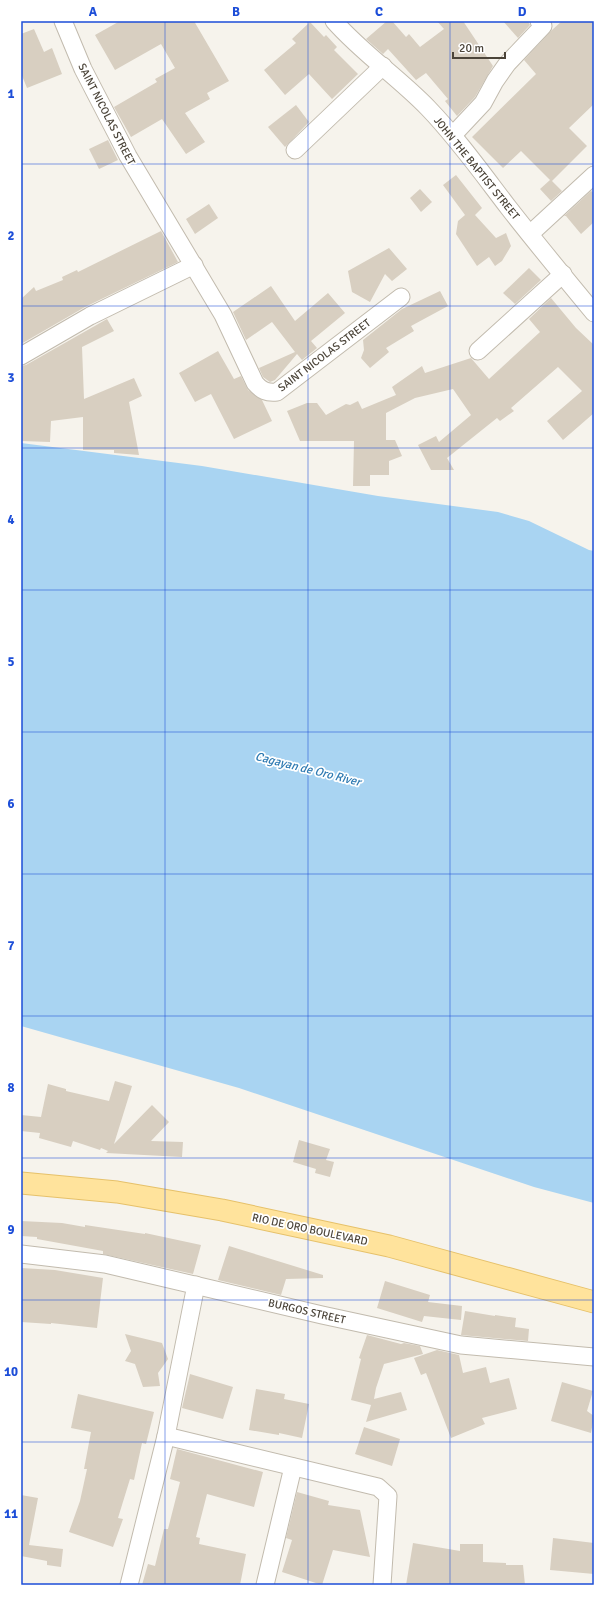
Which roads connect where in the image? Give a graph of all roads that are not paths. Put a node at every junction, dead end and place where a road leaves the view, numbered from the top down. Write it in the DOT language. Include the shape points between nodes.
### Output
graph roads {
  1 [pos="63,21"];
  2 [pos="334,21"];
  3 [pos="539,21"];
  4 [pos="383,66"];
  5 [pos="453,135"];
  6 [pos="295,150"];
  7 [pos="594,175"];
  8 [pos="530,234"];
  9 [pos="194,265"];
  10 [pos="563,274"];
  11 [pos="401,297"];
  12 [pos="594,313"];
  13 [pos="478,351"];
  14 [pos="21,356"];
  15 [pos="21,1184"];
  16 [pos="21,1254"];
  17 [pos="196,1285"];
  18 [pos="594,1302"];
  19 [pos="594,1357"];
  20 [pos="166,1436"];
  21 [pos="293,1467"];
  22 [pos="129,1585"];
  23 [pos="265,1585"];
  24 [pos="382,1585"];
  1 -- 9 [label="street, SAINT NICOLAS STREET" via="83,69 128,156"];
  2 -- 4 [label="street, JOHN THE BAPTIST STREET"];
  3 -- 5 [label="street" via="543,26 507,64 483,103"];
  4 -- 5 [label="street, JOHN THE BAPTIST STREET"];
  4 -- 6 [label="street"];
  5 -- 8 [label="street, JOHN THE BAPTIST STREET"];
  7 -- 8 [label="street"];
  8 -- 10 [label="street, JOHN THE BAPTIST STREET"];
  9 -- 11 [label="street, SAINT NICOLAS STREET" via="223,316 255,383 268,393 277,392"];
  9 -- 14 [label="street" via="90,316"];
  10 -- 12 [label="street, JOHN THE BAPTIST STREET"];
  10 -- 13 [label="street"];
  15 -- 18 [label="main road, RIO DE ORO BOULEVARD" via="117,1192 222,1210 389,1246"];
  16 -- 17 [label="street, BURGOS STREET" via="105,1264"];
  17 -- 19 [label="street, BURGOS STREET" via="461,1345"];
  17 -- 20 [label="street"];
  20 -- 21 [label="street"];
  20 -- 22 [label="street"];
  21 -- 23 [label="street"];
  21 -- 24 [label="street" via="378,1487 388,1496"];
}
